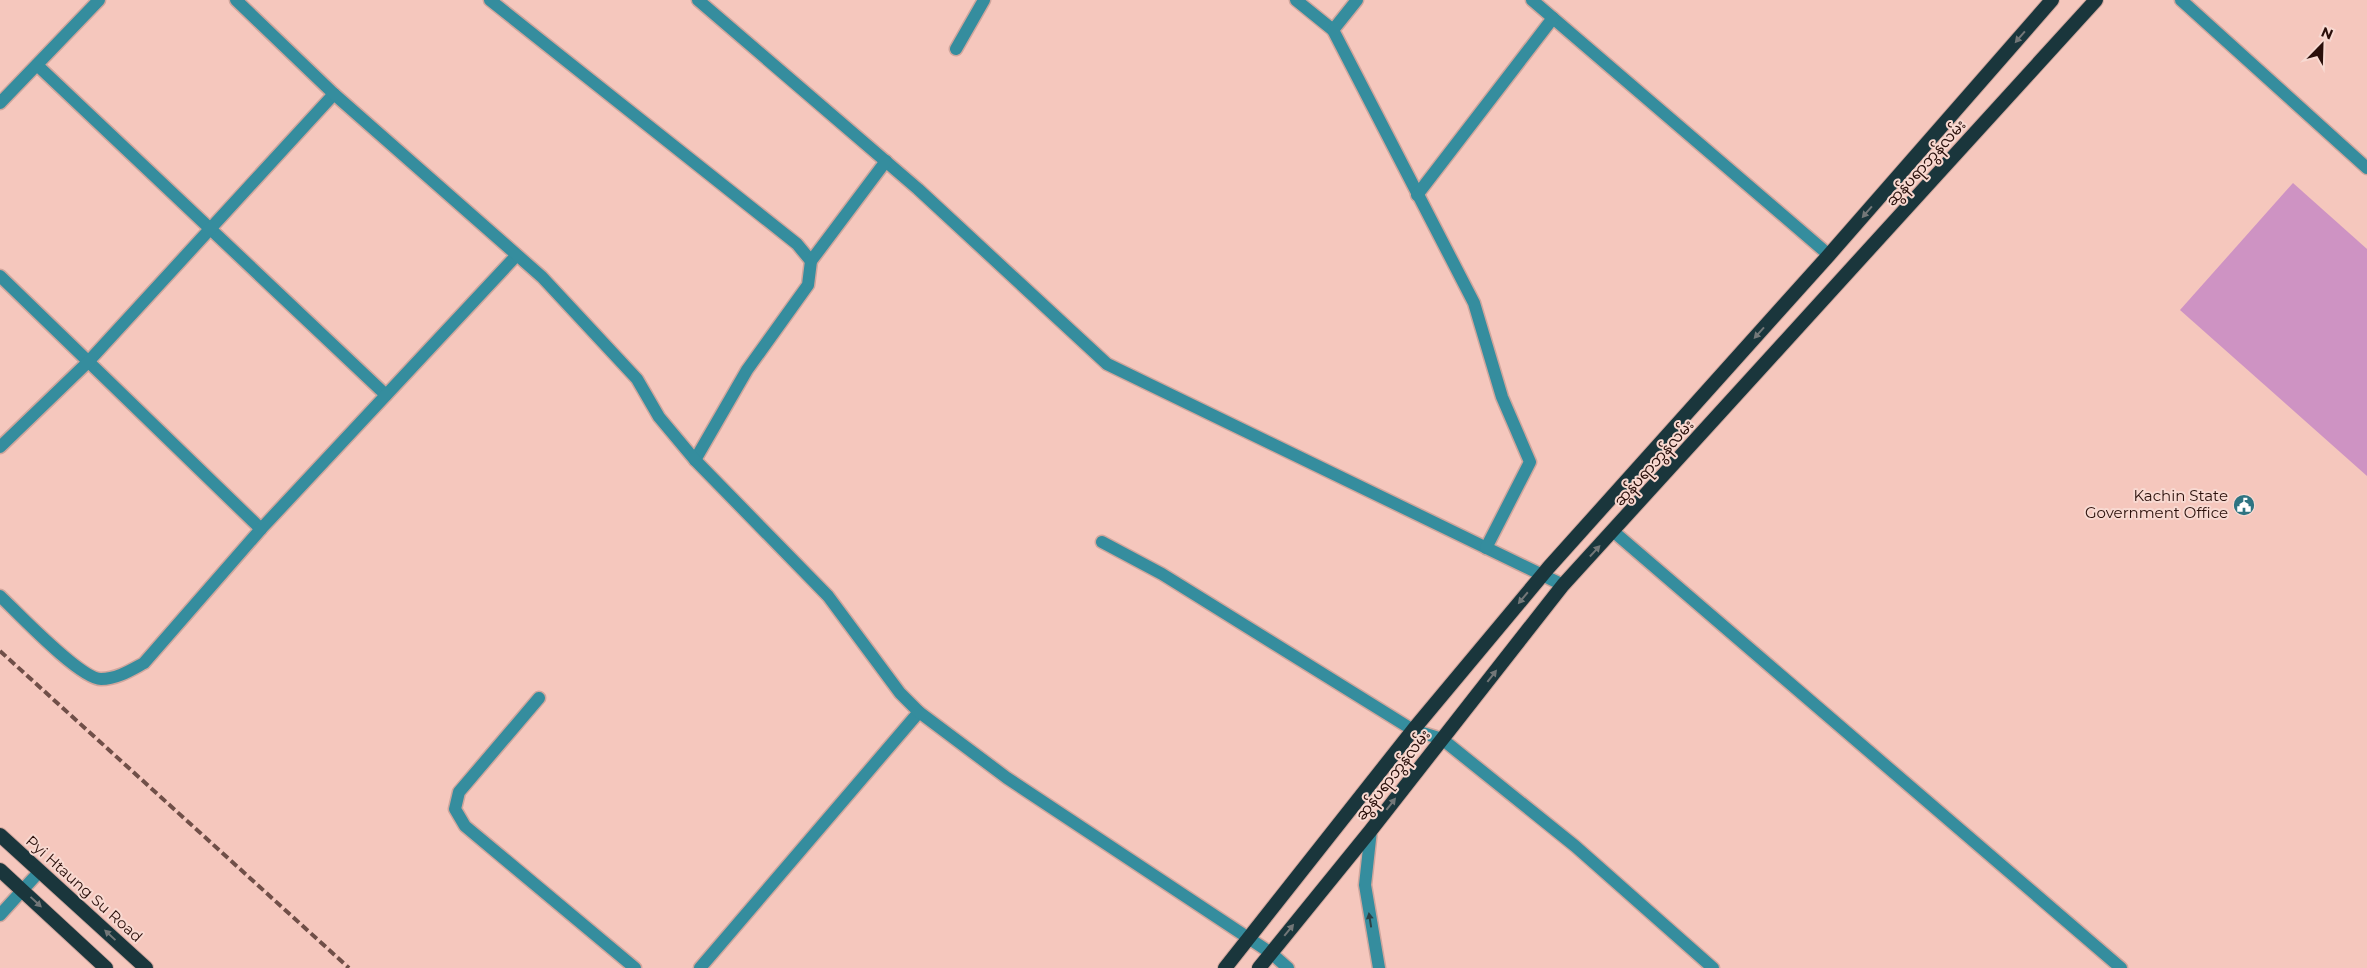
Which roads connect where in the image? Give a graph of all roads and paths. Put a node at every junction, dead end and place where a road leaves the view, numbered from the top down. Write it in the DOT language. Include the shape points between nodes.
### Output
graph roads {
  1 [pos="99,0"];
  2 [pos="236,0"];
  3 [pos="490,0"];
  4 [pos="698,0"];
  5 [pos="984,0"];
  6 [pos="1296,0"];
  7 [pos="1357,0"];
  8 [pos="1532,0"];
  9 [pos="2052,0"];
  10 [pos="2096,0"];
  11 [pos="2181,0"];
  12 [pos="1553,18"];
  13 [pos="1333,30"];
  14 [pos="956,49"];
  15 [pos="37,65"];
  16 [pos="334,94"];
  17 [pos="0,103"];
  18 [pos="886,161"];
  19 [pos="2367,168"];
  20 [pos="1417,195"];
  21 [pos="211,229"];
  22 [pos="1829,255"];
  23 [pos="516,256"];
  24 [pos="811,261"];
  25 [pos="0,276"];
  26 [pos="88,362"];
  27 [pos="386,395"];
  28 [pos="0,447"];
  29 [pos="695,460"];
  30 [pos="261,529"];
  31 [pos="1614,532"];
  32 [pos="1102,542"];
  33 [pos="1486,548"];
  34 [pos="1542,575"];
  35 [pos="1564,585"];
  36 [pos="0,596"];
  37 [pos="539,698"];
  38 [pos="919,712"];
  39 [pos="1413,730"];
  40 [pos="1442,739"];
  41 [pos="1371,830"];
  42 [pos="0,835"];
  43 [pos="0,870"];
  44 [pos="39,872"];
  45 [pos="22,889"];
  46 [pos="0,915"];
  47 [pos="1250,938"];
  48 [pos="1271,953"];
  49 [pos="104,966"];
  50 [pos="146,968"];
  51 [pos="635,968"];
  52 [pos="700,968"];
  53 [pos="1225,968"];
  54 [pos="1258,968"];
  55 [pos="1288,968"];
  56 [pos="1378,968"];
  57 [pos="1713,968"];
  58 [pos="2121,968"];
  1 -- 15 [label="street"];
  2 -- 16 [label="street"];
  3 -- 24 [label="street" via="797,244"];
  4 -- 18 [label="street"];
  5 -- 14 [label="street"];
  6 -- 13 [label="street"];
  7 -- 13 [label="street"];
  8 -- 12 [label="street"];
  9 -- 22 [label="highway, ဆွန်ပရာဘွန်လမ်း, one-way"];
  10 -- 31 [label="highway, ဆွန်ပရာဘွန်လမ်း"];
  11 -- 19 [label="street"];
  12 -- 20 [label="street"];
  12 -- 22 [label="street"];
  13 -- 20 [label="street"];
  15 -- 17 [label="street"];
  15 -- 21 [label="street"];
  16 -- 21 [label="street"];
  16 -- 23 [label="street"];
  18 -- 24 [label="street"];
  18 -- 33 [label="street" via="1107,364"];
  20 -- 33 [label="street" via="1474,303 1502,397 1530,462"];
  21 -- 26 [label="street"];
  21 -- 27 [label="street"];
  22 -- 34 [label="highway, ဆွန်ပရာဘွန်လမ်း, one-way"];
  23 -- 27 [label="street"];
  23 -- 29 [label="street" via="542,277 637,379 659,417"];
  24 -- 29 [label="street" via="808,285 747,370"];
  25 -- 26 [label="street"];
  26 -- 28 [label="street"];
  26 -- 30 [label="street"];
  27 -- 30 [label="street"];
  29 -- 38 [label="street" via="828,596 900,692"];
  30 -- 36 [label="street" via="144,663 121,675 100,679 77,669"];
  35 -- 31 [label="highway, ဆွန်ပရာဘွန်လမ်း, one-way"];
  31 -- 58 [label="street"];
  32 -- 39 [label="street" via="1162,574"];
  33 -- 34 [label="street"];
  34 -- 35 [label="street"];
  34 -- 39 [label="highway, ဆွန်ပရာဘွန်လမ်း, one-way"];
  40 -- 35 [label="highway, ဆွန်ပရာဘွန်လမ်း, one-way"];
  37 -- 51 [label="street" via="460,792 455,809 465,826"];
  38 -- 47 [label="street" via="1007,778"];
  38 -- 52 [label="street"];
  39 -- 40 [label="street"];
  39 -- 47 [label="highway, ဆွန်ပရာဘွန်လမ်း"];
  41 -- 40 [label="highway, ဆွန်ပရာဘွန်လမ်း, one-way"];
  40 -- 57 [label="street" via="1575,846"];
  48 -- 41 [label="highway, ဆွန်ပရာဘွန်လမ်း, one-way"];
  56 -- 41 [label="street, one-way" via="1365,885"];
  42 -- 44 [label="highway, Pyi Htaung Su Road"];
  43 -- 45 [label="highway"];
  44 -- 45 [label="street"];
  50 -- 44 [label="highway, Pyi Htaung Su Road, one-way"];
  45 -- 46 [label="street"];
  45 -- 49 [label="highway, one-way"];
  47 -- 48 [label="street"];
  47 -- 53 [label="highway, ဆွန်ပရာဘွန်လမ်း"];
  48 -- 54 [label="highway, ဆွန်ပရာဘွန်လမ်း"];
  48 -- 55 [label="street"];
}
